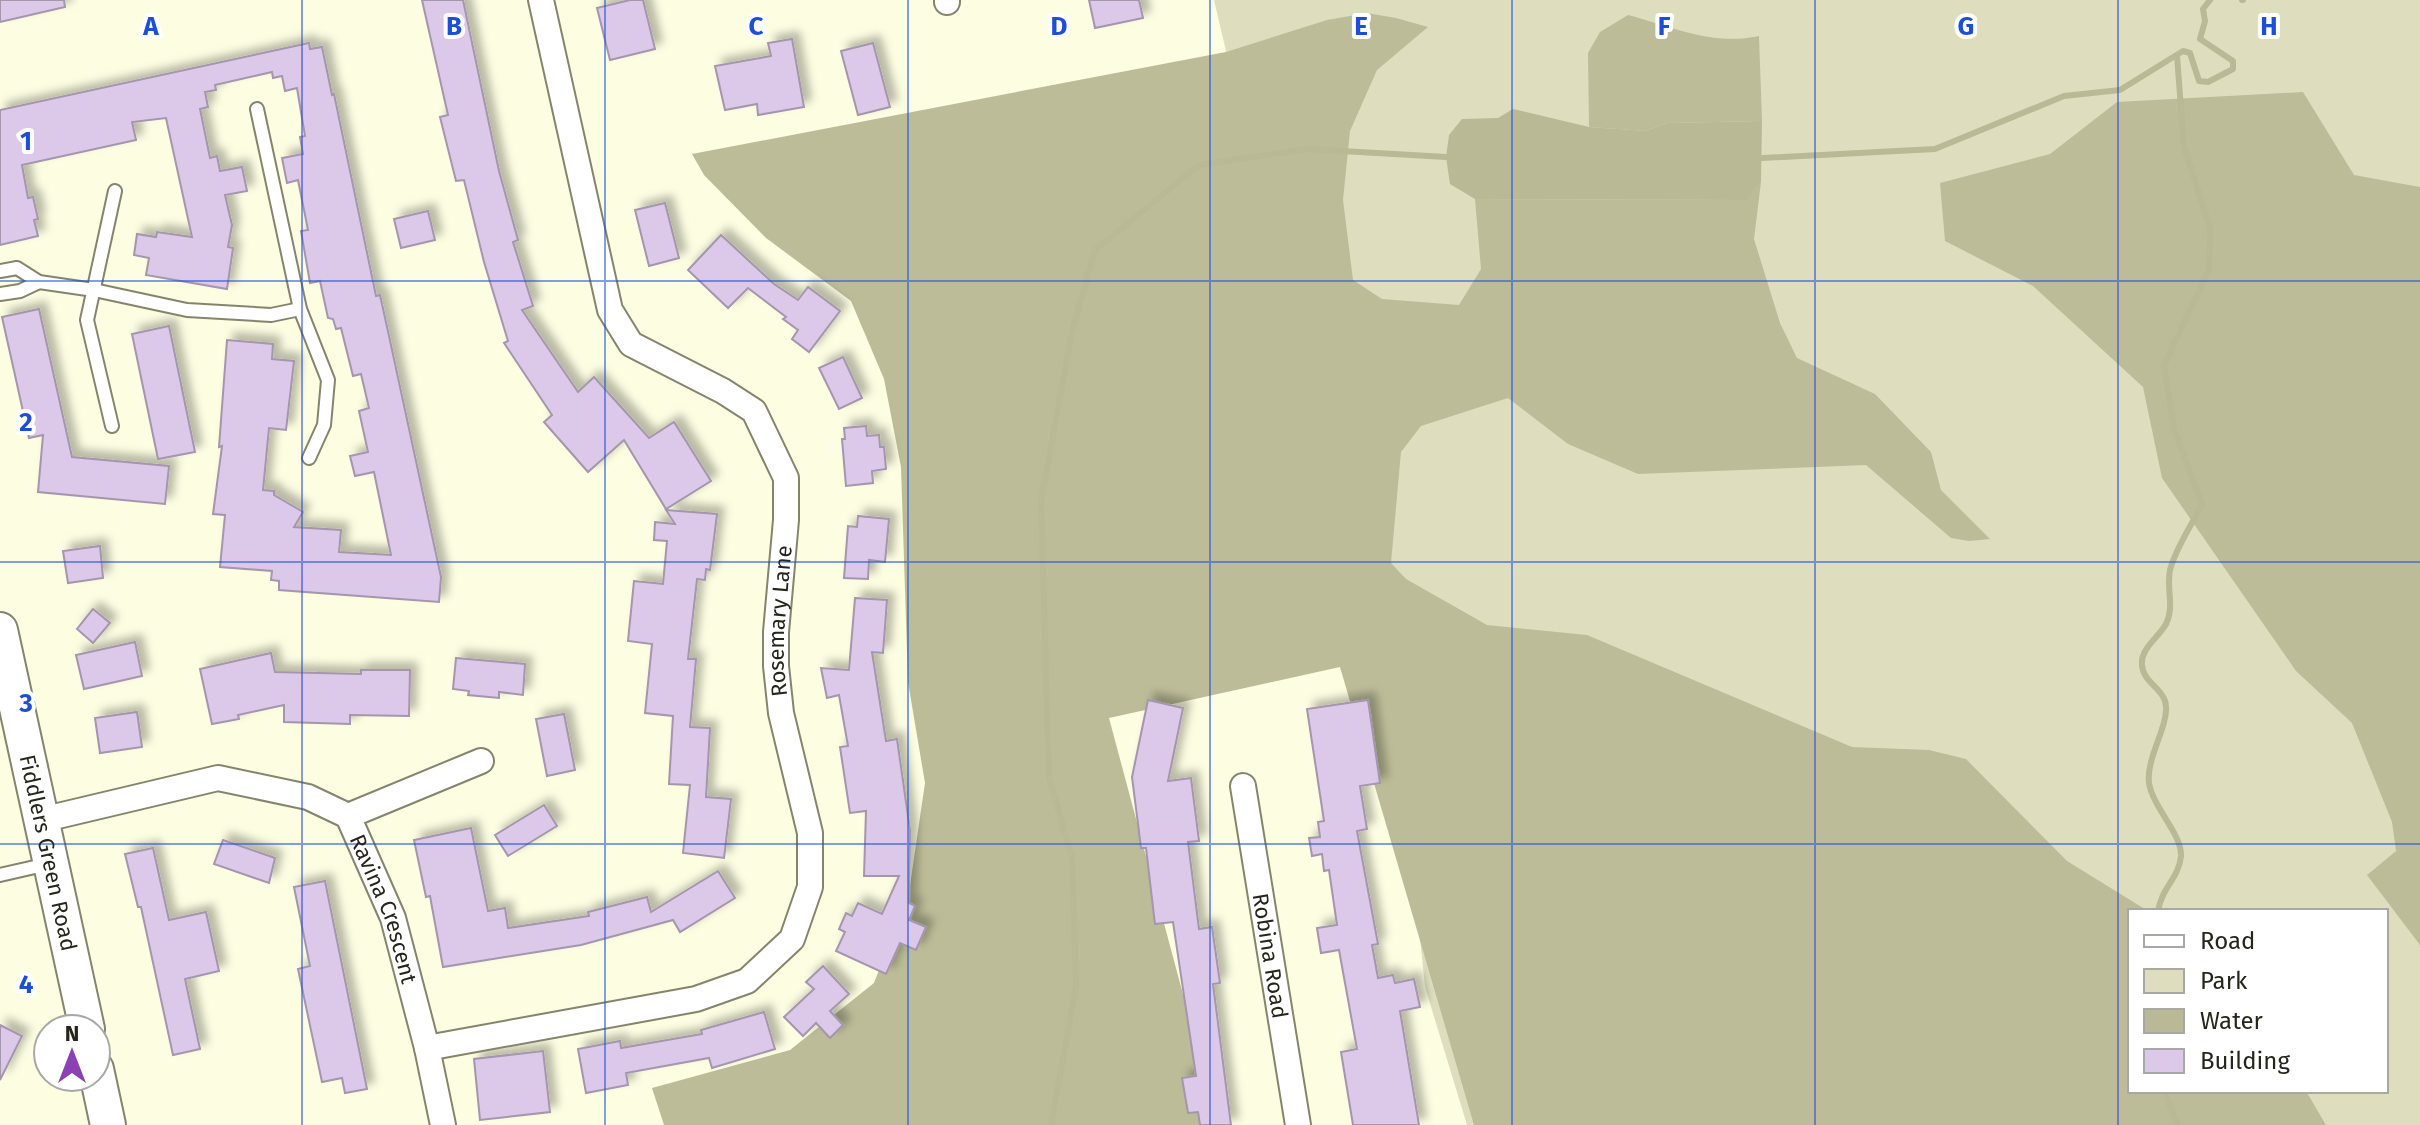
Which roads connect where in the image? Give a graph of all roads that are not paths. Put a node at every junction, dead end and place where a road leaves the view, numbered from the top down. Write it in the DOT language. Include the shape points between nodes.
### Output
graph roads {
  1 [pos="541,0"];
  2 [pos="257,109"];
  3 [pos="115,191"];
  4 [pos="0,271"];
  5 [pos="39,282"];
  6 [pos="94,290"];
  7 [pos="0,294"];
  8 [pos="300,309"];
  9 [pos="112,426"];
  10 [pos="309,458"];
  11 [pos="0,630"];
  12 [pos="481,761"];
  13 [pos="1243,786"];
  14 [pos="348,816"];
  15 [pos="41,820"];
  16 [pos="52,863"];
  17 [pos="0,875"];
  18 [pos="84,1013"];
  19 [pos="427,1048"];
  20 [pos="100,1093"];
  21 [pos="106,1125"];
  22 [pos="443,1125"];
  23 [pos="1298,1125"];
  1 -- 19 [label="street, Rosemary Lane" via="610,310 631,344 754,411 786,478 776,666 781,713 810,833 810,887 792,939 747,981 696,999"];
  2 -- 8 [label="lane"];
  3 -- 6 [label="lane"];
  4 -- 5 [label="lane" via="17,268"];
  5 -- 6 [label="lane"];
  5 -- 7 [label="lane"];
  6 -- 8 [label="lane" via="187,310 271,315"];
  6 -- 9 [label="lane" via="87,320"];
  8 -- 10 [label="lane" via="328,380 324,425"];
  11 -- 15 [label="main road, Fiddlers Green Road"];
  12 -- 14 [label="street"];
  13 -- 23 [label="street, Robina Road"];
  14 -- 15 [label="street, Ravina Crescent" via="308,797 218,778"];
  14 -- 19 [label="street, Ravina Crescent" via="393,918"];
  15 -- 16 [label="main road, Fiddlers Green Road"];
  16 -- 17 [label="lane"];
  16 -- 18 [label="main road, Fiddlers Green Road"];
  19 -- 22 [label="street, Ravina Crescent"];
  20 -- 21 [label="main road"];
}
